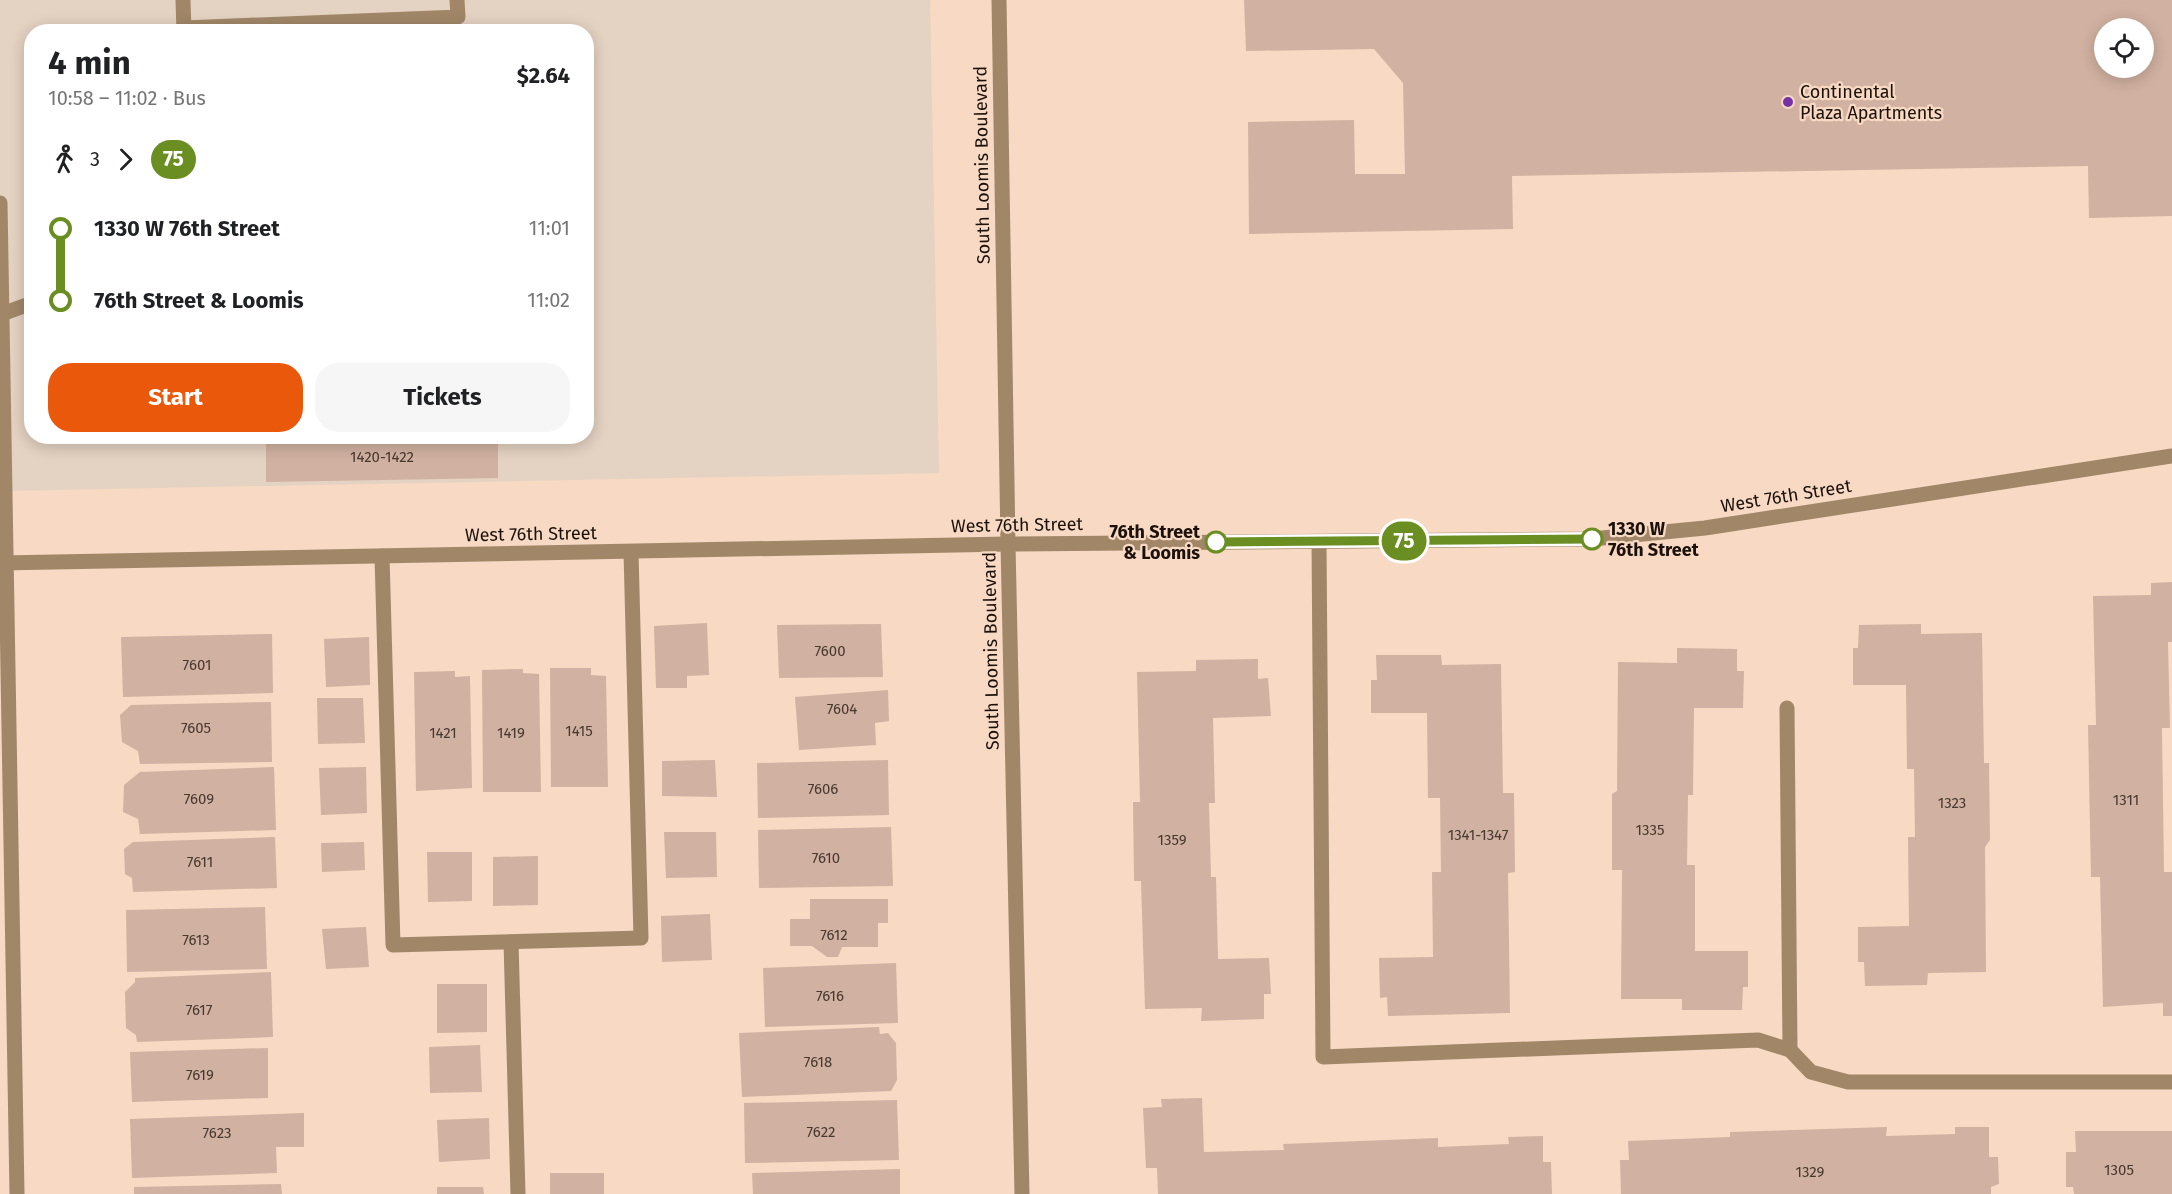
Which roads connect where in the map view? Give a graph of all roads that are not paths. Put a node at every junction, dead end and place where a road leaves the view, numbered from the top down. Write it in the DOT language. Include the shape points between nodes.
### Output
graph roads {
  1 [pos="183,0"];
  2 [pos="457,0"];
  3 [pos="999,0"];
  4 [pos="184,24"];
  5 [pos="310,24"];
  6 [pos="0,203"];
  7 [pos="24,306"];
  8 [pos="2,314"];
  9 [pos="2172,456"];
  10 [pos="1319,542"];
  11 [pos="1008,544"];
  12 [pos="631,552"];
  13 [pos="382,556"];
  14 [pos="3,563"];
  15 [pos="1787,708"];
  16 [pos="512,942"];
  17 [pos="1790,1050"];
  18 [pos="2172,1082"];
  19 [pos="17,1194"];
  20 [pos="518,1194"];
  21 [pos="1022,1194"];
  1 -- 4 [label="street"];
  2 -- 5 [label="street" via="458,17"];
  3 -- 11 [label="street, South Loomis Boulevard"];
  6 -- 8 [label="street"];
  7 -- 8 [label="street"];
  8 -- 14 [label="street"];
  9 -- 10 [label="street, West 76th Street" via="1705,528 1592,539"];
  10 -- 11 [label="street, West 76th Street"];
  10 -- 17 [label="street" via="1323,1057 1758,1040"];
  11 -- 12 [label="street, West 76th Street"];
  11 -- 21 [label="street, South Loomis Boulevard"];
  12 -- 13 [label="street, West 76th Street"];
  12 -- 16 [label="street" via="641,938"];
  13 -- 14 [label="street, West 76th Street"];
  13 -- 16 [label="street" via="393,945"];
  14 -- 19 [label="street"];
  15 -- 17 [label="street"];
  16 -- 20 [label="street"];
  17 -- 18 [label="street" via="1811,1072 1848,1082"];
}
